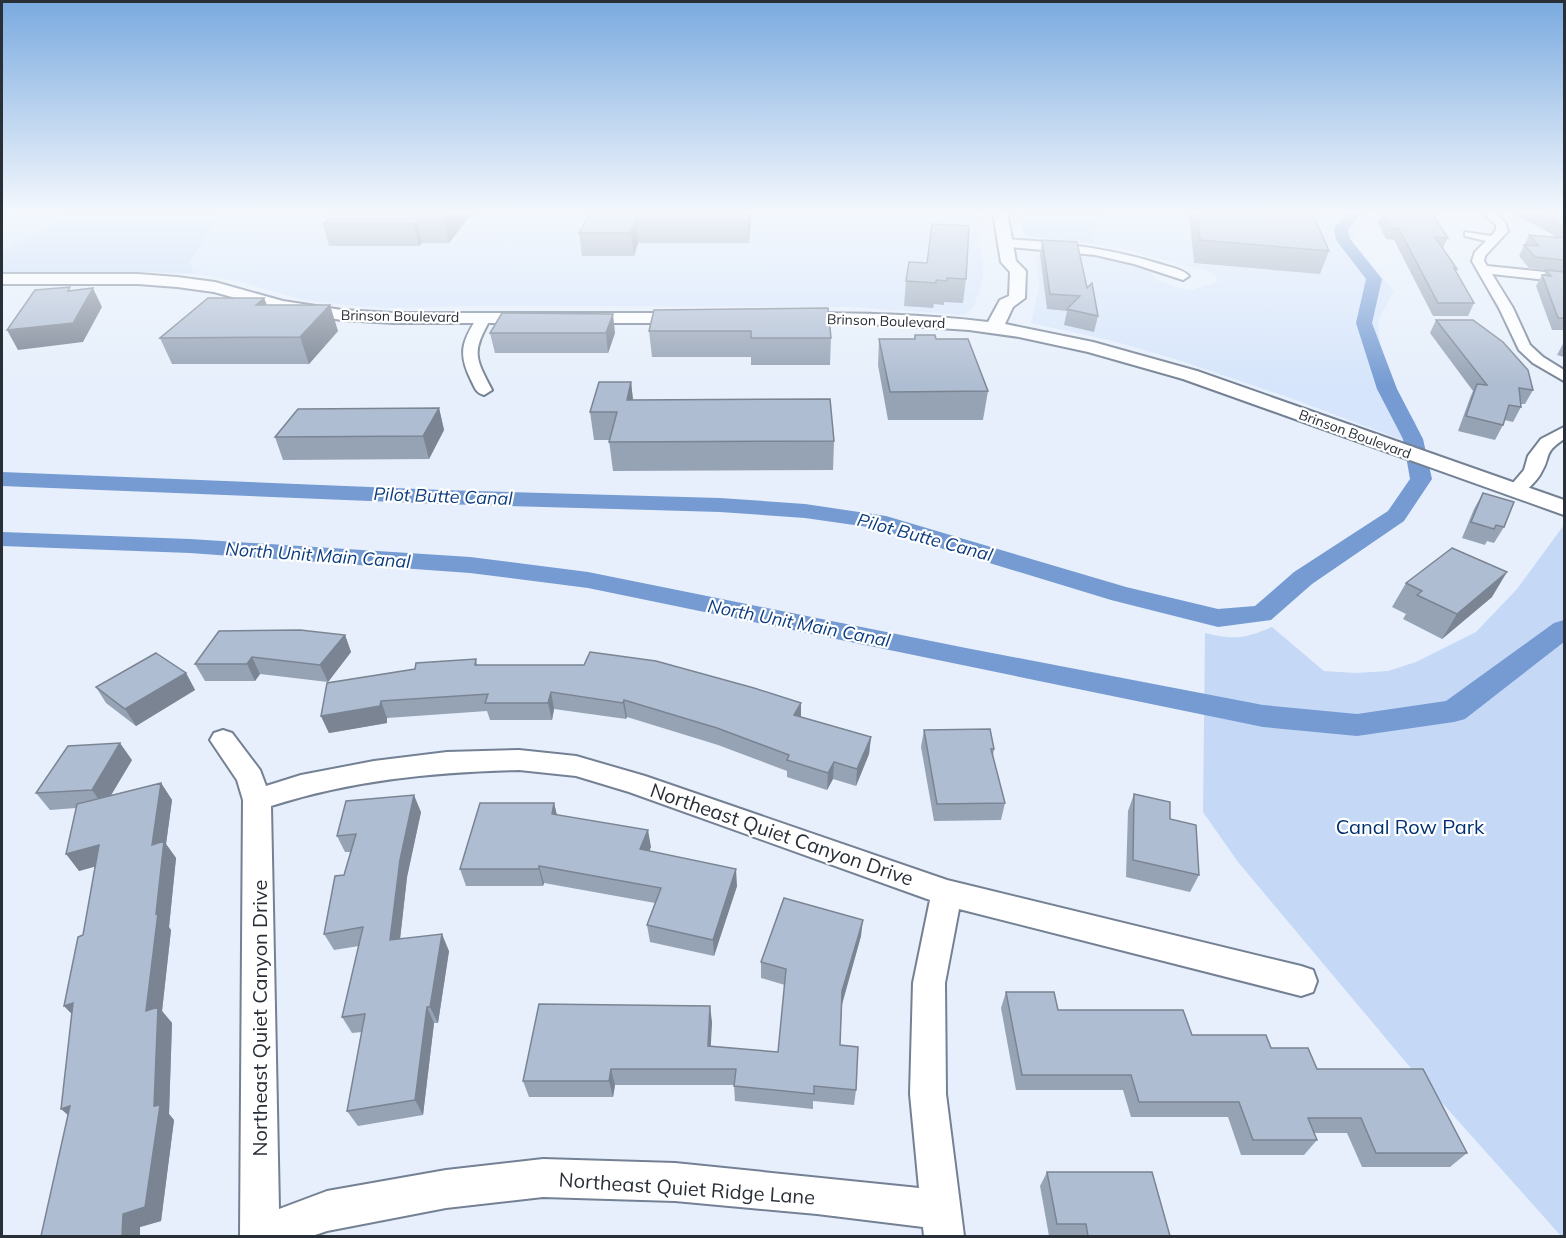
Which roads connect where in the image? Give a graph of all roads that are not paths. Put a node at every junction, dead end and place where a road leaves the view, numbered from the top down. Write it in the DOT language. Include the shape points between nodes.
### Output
graph roads {
  1 [pos="1483,269"];
  2 [pos="1004,270"];
  3 [pos="1166,270"];
  4 [pos="1490,270"];
  5 [pos="1183,276"];
  6 [pos="1564,278"];
  7 [pos="2,279"];
  8 [pos="484,318"];
  9 [pos="708,318"];
  10 [pos="779,318"];
  11 [pos="994,328"];
  12 [pos="1564,376"];
  13 [pos="484,390"];
  14 [pos="1564,432"];
  15 [pos="1515,491"];
  16 [pos="1564,508"];
  17 [pos="224,740"];
  18 [pos="257,800"];
  19 [pos="947,893"];
  20 [pos="1301,981"];
  21 [pos="942,1223"];
  22 [pos="260,1236"];
  1 -- 12 [label="street" via="1524,347"];
  2 -- 11 [label="street"];
  3 -- 5 [label="street"];
  4 -- 6 [label="street"];
  7 -- 8 [label="street, Brinson Boulevard" via="177,282 215,287 309,312 394,318"];
  8 -- 9 [label="street, Brinson Boulevard"];
  8 -- 13 [label="street" via="469,345 469,362"];
  10 -- 11 [label="street, Brinson Boulevard" via="867,318"];
  11 -- 15 [label="street, Brinson Boulevard" via="1108,352 1190,375"];
  14 -- 15 [label="street" via="1547,443 1537,456 1533,472"];
  15 -- 16 [label="street, Brinson Boulevard"];
  17 -- 18 [label="street, Northeast Quiet Canyon Drive" via="250,777"];
  18 -- 19 [label="street, Northeast Quiet Canyon Drive" via="374,771 447,762 519,760 576,766 635,783"];
  18 -- 22 [label="street, Northeast Quiet Canyon Drive"];
  19 -- 20 [label="street, Northeast Quiet Canyon Drive"];
  19 -- 21 [label="street" via="929,983 928,1094"];
  21 -- 22 [label="street, Northeast Quiet Ridge Lane" via="817,1196 675,1182 543,1178 446,1189 327,1211"];
}
